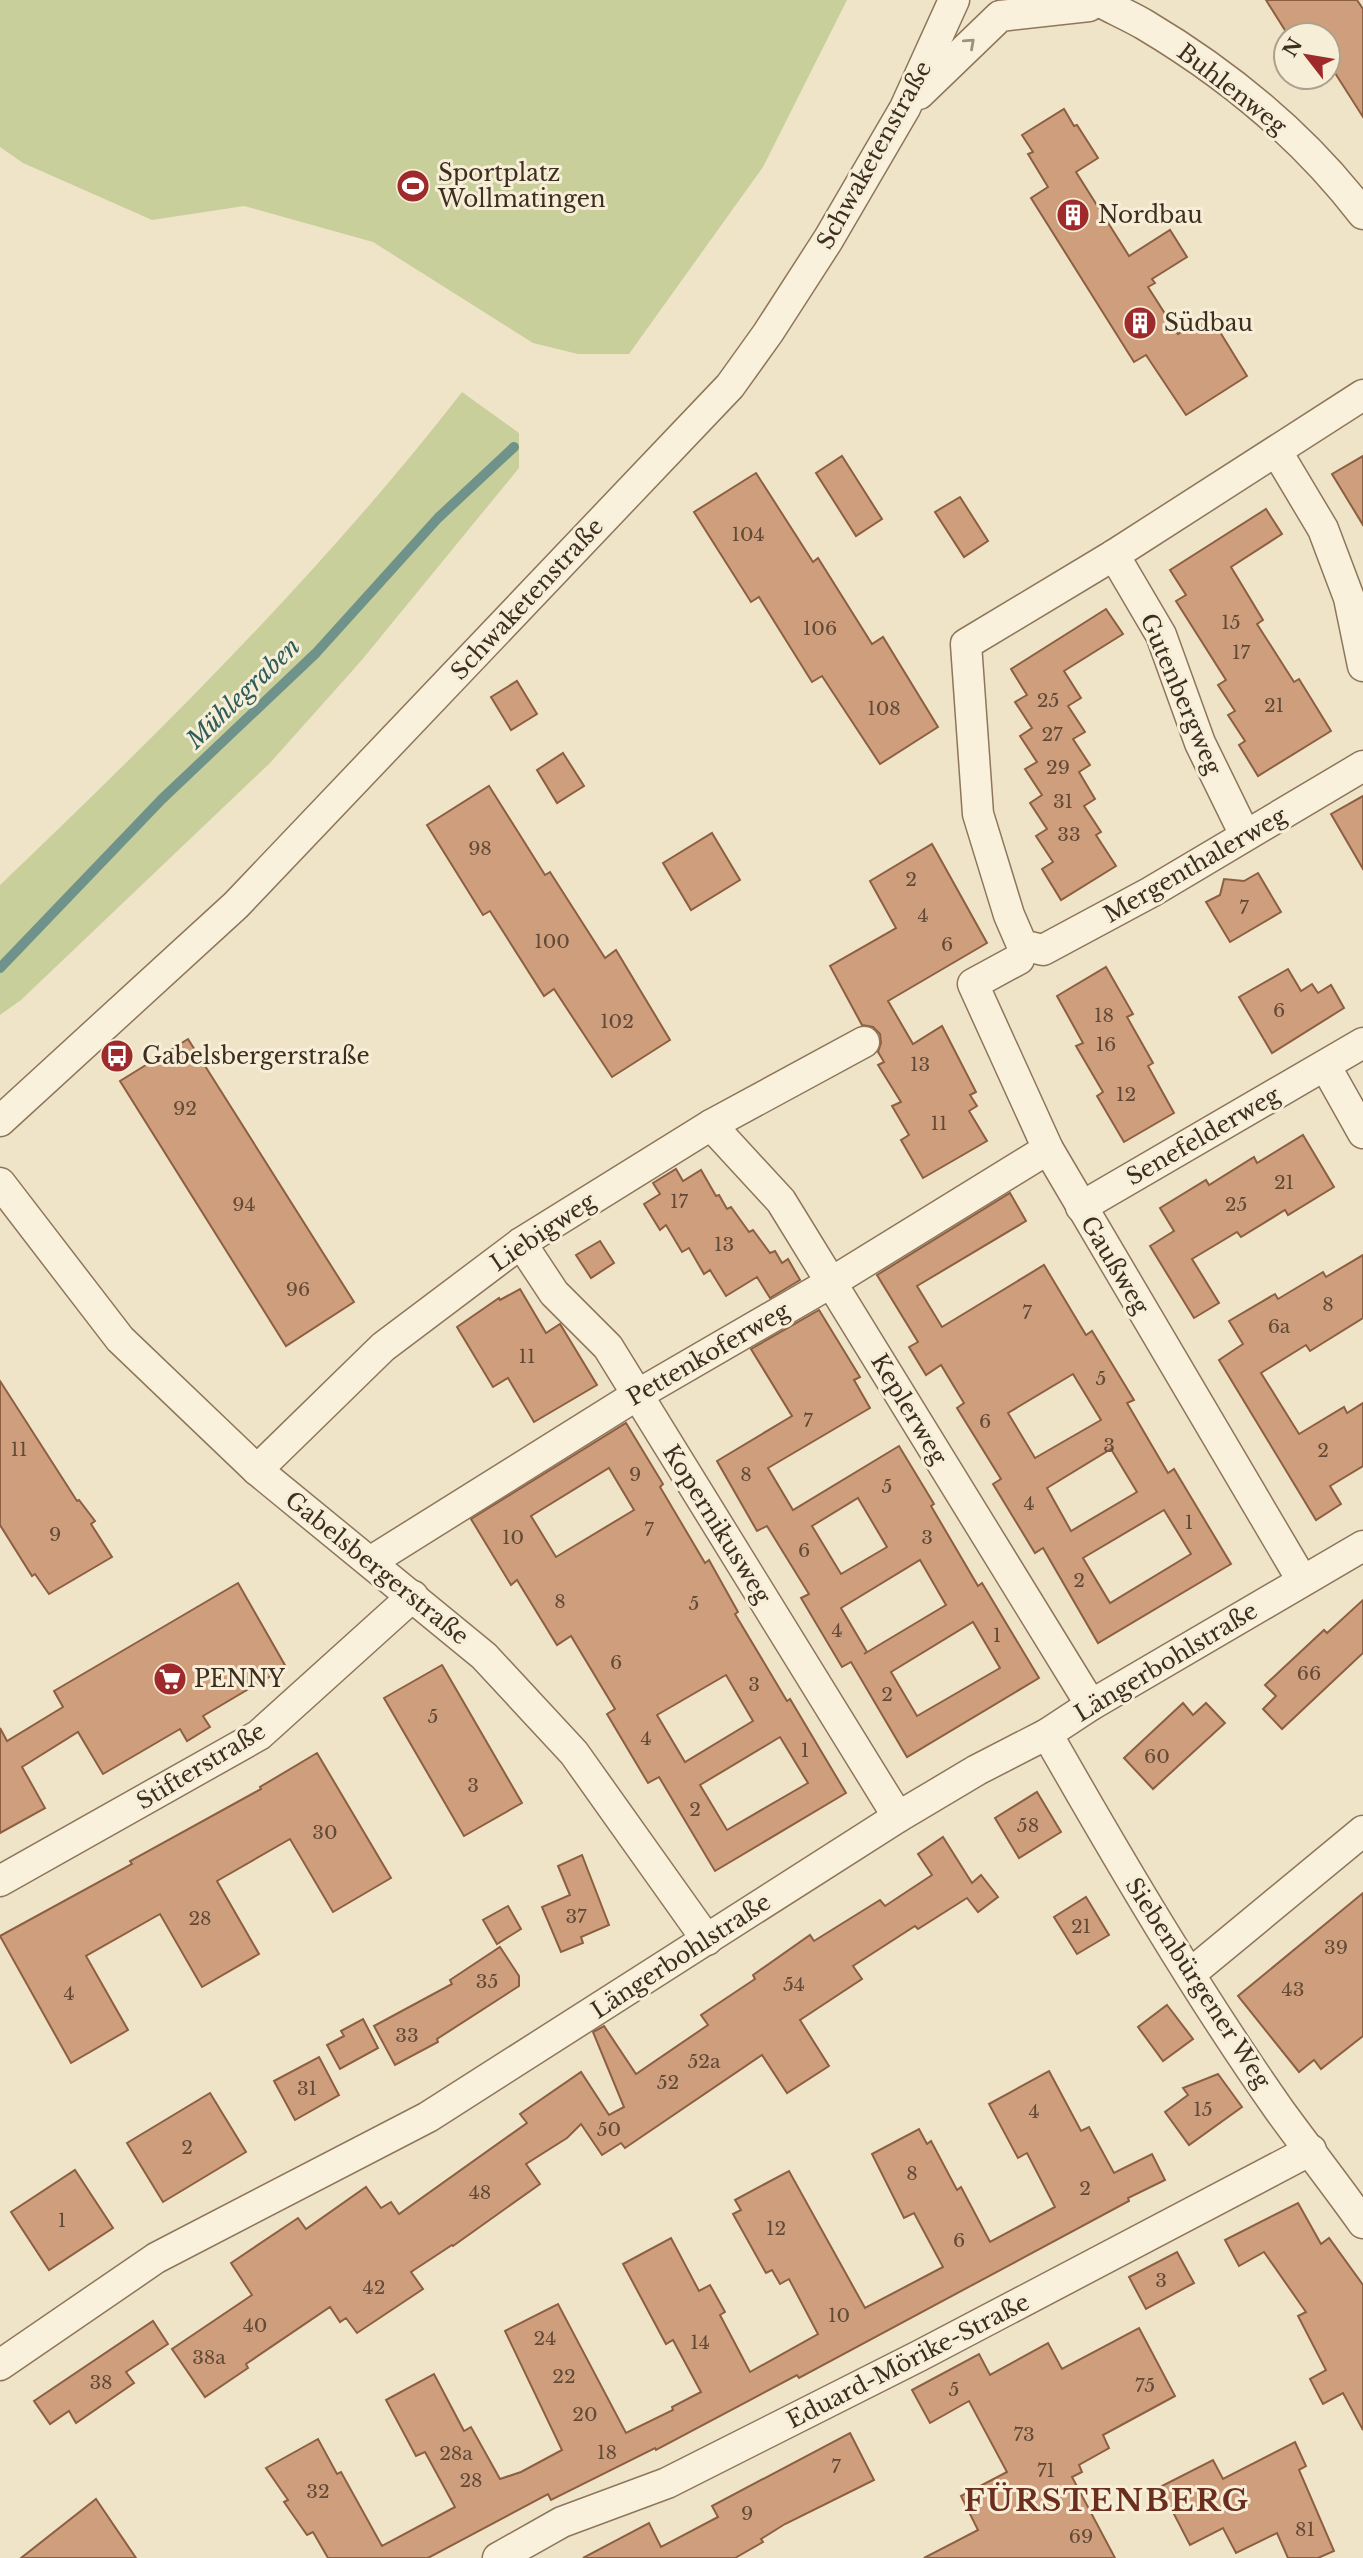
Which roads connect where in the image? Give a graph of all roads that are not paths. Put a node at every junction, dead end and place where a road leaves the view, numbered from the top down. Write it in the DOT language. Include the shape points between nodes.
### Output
graph roads {
  1 [pos="954,0"];
  2 [pos="1056,0"];
  3 [pos="1101,6"];
  4 [pos="905,108"];
  5 [pos="1363,214"];
  6 [pos="1363,395"];
  7 [pos="1277,452"];
  8 [pos="1114,555"];
  9 [pos="1363,666"];
  10 [pos="1363,766"];
  11 [pos="1245,835"];
  12 [pos="1020,952"];
  13 [pos="864,1042"];
  14 [pos="1363,1043"];
  15 [pos="1326,1067"];
  16 [pos="0,1121"];
  17 [pos="711,1125"];
  18 [pos="1363,1133"];
  19 [pos="1048,1149"];
  20 [pos="0,1183"];
  21 [pos="1081,1207"];
  22 [pos="521,1243"];
  23 [pos="832,1282"];
  24 [pos="637,1395"];
  25 [pos="257,1470"];
  26 [pos="1363,1546"];
  27 [pos="370,1562"];
  28 [pos="1302,1580"];
  29 [pos="413,1596"];
  30 [pos="1091,1705"];
  31 [pos="1047,1734"];
  32 [pos="898,1817"];
  33 [pos="1363,1830"];
  34 [pos="0,1881"];
  35 [pos="706,1940"];
  36 [pos="1190,1974"];
  37 [pos="1311,2150"];
  38 [pos="1363,2222"];
  39 [pos="0,2365"];
  40 [pos="498,2558"];
  1 -- 4 [label="street, Schwaketenstraße"];
  2 -- 3 [label="street, Buhlenweg"];
  4 -- 3 [label="street, one-way" via="999,16"];
  3 -- 5 [label="street, Buhlenweg" via="1171,41 1269,112"];
  4 -- 16 [label="street, Schwaketenstraße" via="828,240 730,386 236,905"];
  6 -- 7 [label="street"];
  7 -- 8 [label="street"];
  7 -- 9 [label="street" via="1323,529 1349,598"];
  8 -- 11 [label="street, Gutenbergweg" via="1161,635 1200,743"];
  8 -- 12 [label="street" via="966,644 978,814"];
  10 -- 11 [label="street, Mergenthalerweg"];
  11 -- 12 [label="street, Mergenthalerweg" via="1043,950"];
  12 -- 19 [label="street, Gaußweg" via="974,984"];
  13 -- 17 [label="street, Liebigweg"];
  14 -- 15 [label="street, Senefelderweg"];
  15 -- 18 [label="street"];
  15 -- 21 [label="street, Senefelderweg"];
  17 -- 22 [label="street, Liebigweg"];
  17 -- 23 [label="street, Keplerweg" via="781,1201"];
  19 -- 21 [label="street, Gaußweg"];
  19 -- 23 [label="street, Pettenkoferweg"];
  20 -- 25 [label="street, Gabelsbergerstraße" via="120,1339"];
  21 -- 28 [label="street, Gaußweg"];
  22 -- 24 [label="street, Kopernikusweg" via="554,1293 608,1347"];
  22 -- 25 [label="street, Liebigweg" via="383,1347"];
  23 -- 24 [label="street, Pettenkoferweg"];
  23 -- 30 [label="street, Keplerweg"];
  24 -- 27 [label="street, Pettenkoferweg"];
  24 -- 32 [label="street, Kopernikusweg"];
  25 -- 27 [label="street, Gabelsbergerstraße"];
  26 -- 28 [label="street, Längerbohlstraße"];
  27 -- 29 [label="street, Gabelsbergerstraße"];
  28 -- 30 [label="street, Längerbohlstraße"];
  29 -- 34 [label="street, Stifterstraße" via="259,1735"];
  29 -- 35 [label="street, Gabelsbergerstraße" via="484,1656 574,1753"];
  30 -- 31 [label="street, Längerbohlstraße"];
  31 -- 32 [label="street, Längerbohlstraße"];
  31 -- 36 [label="street, Siebenbürgener Weg"];
  32 -- 35 [label="street, Längerbohlstraße"];
  33 -- 36 [label="street"];
  35 -- 39 [label="street, Längerbohlstraße" via="428,2118 156,2258"];
  36 -- 37 [label="street, Siebenbürgener Weg"];
  37 -- 38 [label="street, Siebenbürgener Weg"];
  37 -- 40 [label="street, Eduard-Mörike-Straße" via="667,2483 562,2522"];
}
